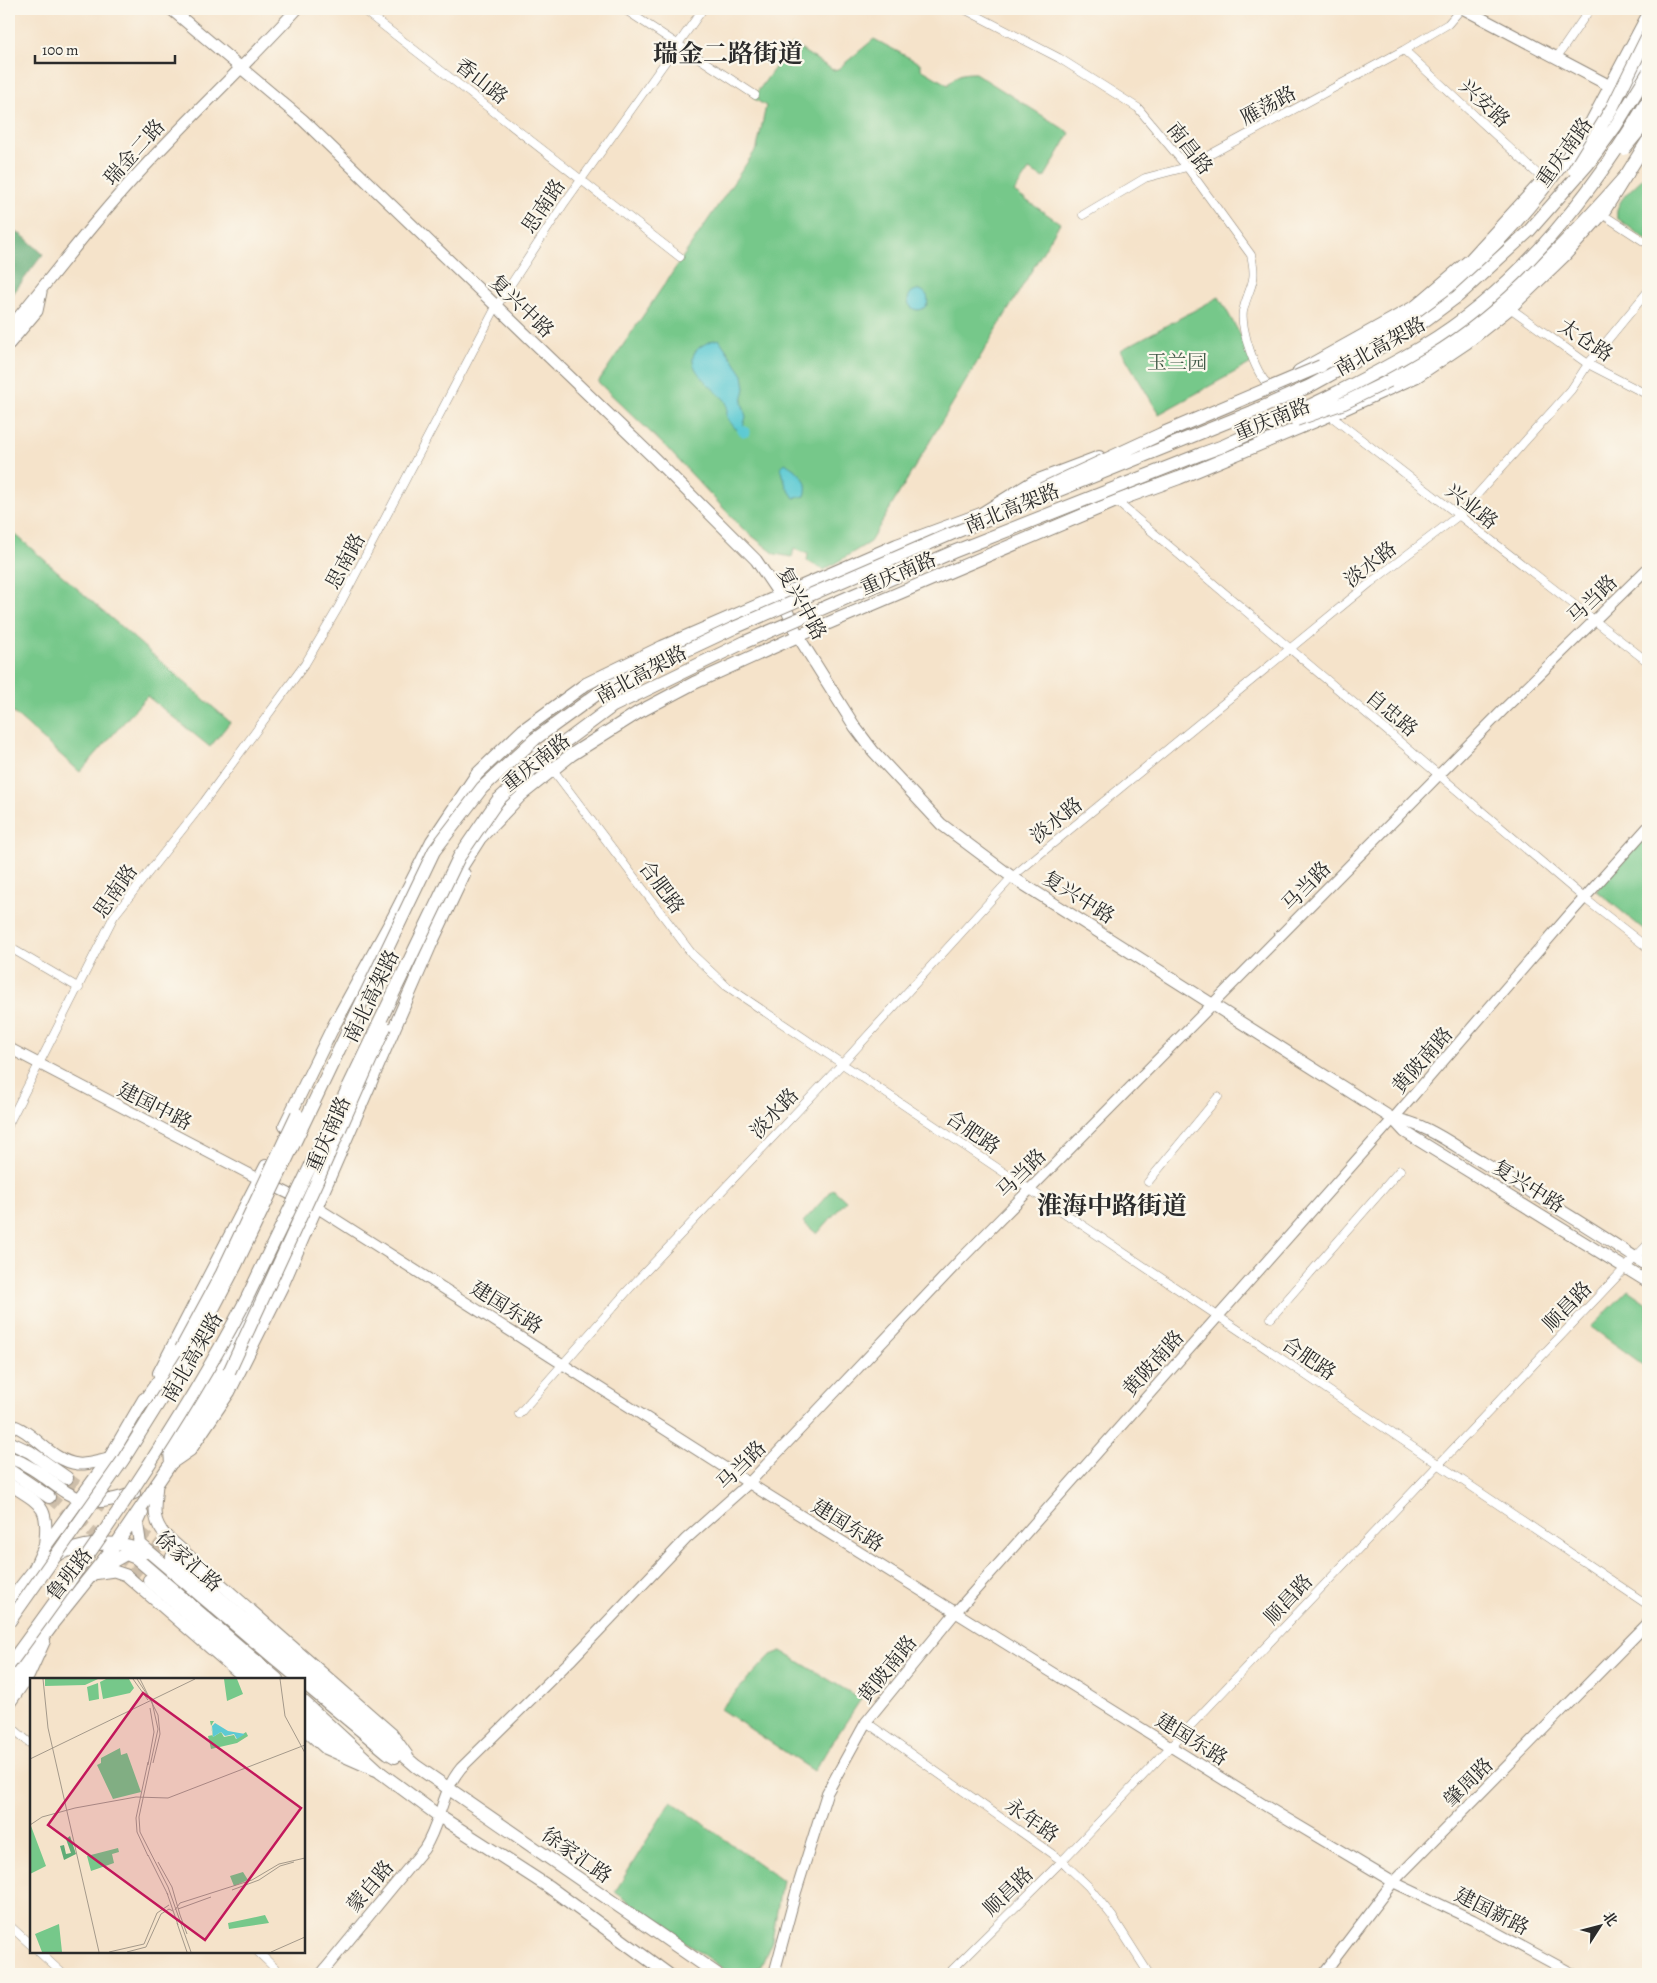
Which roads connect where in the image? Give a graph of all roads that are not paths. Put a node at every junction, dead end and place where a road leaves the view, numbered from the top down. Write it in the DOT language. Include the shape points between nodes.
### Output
graph roads {
  1 [pos="171,9"];
  2 [pos="297,9"];
  3 [pos="362,9"];
  4 [pos="624,9"];
  5 [pos="703,9"];
  6 [pos="964,9"];
  7 [pos="1462,9"];
  8 [pos="1590,9"];
  9 [pos="1648,15"];
  10 [pos="1648,35"];
  11 [pos="677,44"];
  12 [pos="1404,50"];
  13 [pos="1648,52"];
  14 [pos="1557,57"];
  15 [pos="241,68"];
  16 [pos="1648,73"];
  17 [pos="1611,86"];
  18 [pos="1626,94"];
  19 [pos="755,95"];
  20 [pos="1648,100"];
  21 [pos="1648,107"];
  22 [pos="1614,114"];
  23 [pos="1648,120"];
  24 [pos="1581,139"];
  25 [pos="1648,140"];
  26 [pos="1187,167"];
  27 [pos="1599,177"];
  28 [pos="582,179"];
  29 [pos="1543,179"];
  30 [pos="1558,198"];
  31 [pos="1597,214"];
  32 [pos="1083,215"];
  33 [pos="1648,244"];
  34 [pos="680,257"];
  35 [pos="42,289"];
  36 [pos="1648,291"];
  37 [pos="496,307"];
  38 [pos="1510,308"];
  39 [pos="9,329"];
  40 [pos="9,344"];
  41 [pos="1588,364"];
  42 [pos="1270,387"];
  43 [pos="1283,393"];
  44 [pos="1648,395"];
  45 [pos="1330,415"];
  46 [pos="1223,446"];
  47 [pos="1049,476"];
  48 [pos="1070,481"];
  49 [pos="1116,501"];
  50 [pos="1458,516"];
  51 [pos="983,517"];
  52 [pos="1648,568"];
  53 [pos="781,597"];
  54 [pos="1595,621"];
  55 [pos="798,636"];
  56 [pos="1292,649"];
  57 [pos="1648,662"];
  58 [pos="523,730"];
  59 [pos="553,770"];
  60 [pos="1440,775"];
  61 [pos="505,811"];
  62 [pos="1648,827"];
  63 [pos="1012,877"];
  64 [pos="1584,898"];
  65 [pos="393,918"];
  66 [pos="9,947"];
  67 [pos="1648,948"];
  68 [pos="405,968"];
  69 [pos="79,988"];
  70 [pos="1214,1005"];
  71 [pos="359,1006"];
  72 [pos="9,1048"];
  73 [pos="842,1064"];
  74 [pos="39,1065"];
  75 [pos="1218,1097"];
  76 [pos="1393,1119"];
  77 [pos="9,1123"];
  78 [pos="1400,1170"];
  79 [pos="259,1180"];
  80 [pos="1148,1182"];
  81 [pos="271,1185"];
  82 [pos="1029,1190"];
  83 [pos="287,1193"];
  84 [pos="302,1200"];
  85 [pos="316,1207"];
  86 [pos="1648,1244"];
  87 [pos="1636,1258"];
  88 [pos="1648,1266"];
  89 [pos="1626,1268"];
  90 [pos="1648,1282"];
  91 [pos="1218,1316"];
  92 [pos="1271,1318"];
  93 [pos="564,1364"];
  94 [pos="139,1408"];
  95 [pos="519,1414"];
  96 [pos="9,1417"];
  97 [pos="9,1424"];
  98 [pos="22,1427"];
  99 [pos="9,1442"];
  100 [pos="9,1457"];
  101 [pos="109,1459"];
  102 [pos="170,1463"];
  103 [pos="1438,1464"];
  104 [pos="9,1470"];
  105 [pos="67,1478"];
  106 [pos="157,1481"];
  107 [pos="749,1483"];
  108 [pos="9,1484"];
  109 [pos="49,1498"];
  110 [pos="78,1500"];
  111 [pos="117,1543"];
  112 [pos="44,1548"];
  113 [pos="150,1554"];
  114 [pos="172,1557"];
  115 [pos="34,1570"];
  116 [pos="93,1574"];
  117 [pos="148,1580"];
  118 [pos="9,1602"];
  119 [pos="1648,1605"];
  120 [pos="955,1613"];
  121 [pos="9,1622"];
  122 [pos="1648,1623"];
  123 [pos="51,1628"];
  124 [pos="9,1665"];
  125 [pos="9,1675"];
  126 [pos="245,1678"];
  127 [pos="261,1678"];
  128 [pos="277,1678"];
  129 [pos="299,1678"];
  130 [pos="9,1682"];
  131 [pos="305,1684"];
  132 [pos="9,1703"];
  133 [pos="305,1703"];
  134 [pos="305,1717"];
  135 [pos="866,1722"];
  136 [pos="9,1725"];
  137 [pos="305,1730"];
  138 [pos="30,1743"];
  139 [pos="1170,1746"];
  140 [pos="416,1766"];
  141 [pos="381,1773"];
  142 [pos="447,1788"];
  143 [pos="439,1816"];
  144 [pos="1062,1861"];
  145 [pos="1393,1882"];
  146 [pos="9,1924"];
  147 [pos="30,1944"];
  148 [pos="39,1953"];
  149 [pos="259,1953"];
  150 [pos="63,1974"];
  151 [pos="281,1974"];
  152 [pos="320,1974"];
  153 [pos="668,1974"];
  154 [pos="717,1974"];
  155 [pos="774,1974"];
  156 [pos="948,1974"];
  157 [pos="1149,1974"];
  158 [pos="1323,1974"];
  159 [pos="1573,1974"];
  1 -- 15 [label="main road, 复兴中路"];
  2 -- 15 [label="main road, 瑞金二路"];
  3 -- 28 [label="street, 香山路"];
  4 -- 11 [label="street"];
  5 -- 11 [label="street, 思南路"];
  6 -- 26 [label="street, 南昌路" via="1058,58 1138,108"];
  7 -- 12 [label="street, 雁荡路" via="1448,24"];
  7 -- 14 [label="main road"];
  8 -- 14 [label="street"];
  9 -- 17 [label="main road, 重庆南路"];
  10 -- 30 [label="main road, bridge" via="1612,108"];
  11 -- 19 [label="street"];
  11 -- 28 [label="street, 思南路"];
  12 -- 26 [label="street, 雁荡路"];
  12 -- 29 [label="street, 兴安路"];
  13 -- 18 [label="main road, 重庆南路"];
  14 -- 17 [label="main road"];
  15 -- 35 [label="main road, 瑞金二路" via="145,166"];
  15 -- 37 [label="main road, 复兴中路" via="302,120"];
  16 -- 30 [label="main road, 南北高架路, bridge" via="1615,127"];
  17 -- 18 [label="main road"];
  17 -- 24 [label="main road, 重庆南路"];
  18 -- 21 [label="main road"];
  18 -- 22 [label="main road, 重庆南路"];
  20 -- 27 [label="main road, 南北高架路, bridge"];
  21 -- 45 [label="main road, 重庆南路" via="1587,202 1506,287 1432,344 1360,390"];
  22 -- 24 [label="main road"];
  22 -- 43 [label="main road, 重庆南路" via="1574,176 1530,226 1476,278 1409,327"];
  23 -- 27 [label="main road, bridge"];
  24 -- 29 [label="main road, 重庆南路"];
  24 -- 51 [label="main road, bridge" via="1526,211 1475,265 1404,321 1321,366 1060,479"];
  25 -- 31 [label="main road" via="1628,174"];
  26 -- 32 [label="street, 雁荡路" via="1145,178"];
  26 -- 42 [label="street, 南昌路" via="1251,255 1255,272 1243,310 1243,331"];
  27 -- 46 [label="main road, 南北高架路, bridge" via="1525,262 1448,329 1423,346 1320,401"];
  28 -- 34 [label="street, 香山路"];
  28 -- 37 [label="street, 思南路"];
  29 -- 42 [label="main road, 重庆南路" via="1471,259 1416,306"];
  30 -- 51 [label="main road, 南北高架路, bridge" via="1494,265 1415,328 1310,386 1260,408"];
  31 -- 33 [label="street"];
  31 -- 38 [label="main road, 重庆南路" via="1564,256"];
  31 -- 46 [label="main road, bridge" via="1514,291 1431,357 1344,402"];
  35 -- 39 [label="main road, 瑞金二路"];
  35 -- 40 [label="main road" via="37,310"];
  36 -- 41 [label="street, 淡水路"];
  37 -- 53 [label="main road, 复兴中路" via="756,560"];
  37 -- 69 [label="street, 思南路" via="338,608 305,664 204,802 114,916"];
  38 -- 41 [label="street, 太仓路"];
  38 -- 45 [label="main road, 重庆南路" via="1417,376"];
  41 -- 44 [label="street, 太仓路"];
  41 -- 50 [label="street, 淡水路" via="1571,390"];
  42 -- 43 [label="street, 兴业路"];
  42 -- 47 [label="main road, 重庆南路"];
  43 -- 45 [label="street, 兴业路"];
  43 -- 48 [label="main road, 重庆南路"];
  45 -- 49 [label="main road, 重庆南路"];
  45 -- 50 [label="street, 兴业路"];
  46 -- 68 [label="main road, 南北高架路, bridge" via="953,552 745,642 613,706 546,756 498,800 459,857"];
  47 -- 48 [label="main road"];
  47 -- 51 [label="main road, 重庆南路" via="1033,482"];
  48 -- 51 [label="main road, 重庆南路"];
  49 -- 55 [label="main road, 重庆南路"];
  49 -- 56 [label="street, 自忠路"];
  50 -- 54 [label="street, 兴业路"];
  50 -- 56 [label="street, 淡水路" via="1370,583"];
  51 -- 53 [label="main road, 重庆南路" via="897,545"];
  51 -- 71 [label="main road, 南北高架路, bridge" via="604,689 535,740 482,788 434,851"];
  52 -- 54 [label="street, 马当路"];
  53 -- 55 [label="main road, 复兴中路"];
  53 -- 58 [label="main road, 重庆南路" via="662,647 586,684"];
  54 -- 57 [label="street, 兴业路"];
  54 -- 60 [label="street, 马当路"];
  55 -- 59 [label="main road, 重庆南路" via="639,712"];
  55 -- 63 [label="main road, 复兴中路" via="873,751 941,824"];
  56 -- 60 [label="street, 自忠路"];
  56 -- 63 [label="street, 淡水路"];
  58 -- 59 [label="street, 合肥路"];
  58 -- 65 [label="main road, 重庆南路" via="477,774 432,841"];
  59 -- 61 [label="main road, 重庆南路"];
  59 -- 73 [label="street, 合肥路" via="701,965 725,986"];
  60 -- 64 [label="street, 自忠路"];
  60 -- 70 [label="street, 马当路"];
  61 -- 84 [label="main road, 重庆南路" via="480,838 420,941"];
  61 -- 85 [label="main road, 重庆南路" via="467,868"];
  62 -- 64 [label="street, 黄陂南路"];
  63 -- 70 [label="main road, 复兴中路"];
  63 -- 73 [label="street, 淡水路"];
  64 -- 67 [label="street, 自忠路"];
  64 -- 76 [label="street, 黄陂南路"];
  65 -- 79 [label="main road, 重庆南路" via="333,1027"];
  65 -- 81 [label="main road, 重庆南路"];
  66 -- 69 [label="street"];
  68 -- 102 [label="main road, bridge" via="373,1055 229,1372"];
  68 -- 124 [label="main road, 南北高架路, bridge" via="213,1363 127,1498"];
  69 -- 74 [label="street, 思南路"];
  70 -- 76 [label="main road, 复兴中路"];
  70 -- 82 [label="street, 马当路"];
  71 -- 94 [label="main road, bridge" via="326,1055 222,1273 181,1349"];
  71 -- 121 [label="main road, 南北高架路, bridge" via="236,1265 191,1351 118,1468"];
  72 -- 74 [label="street, 建国中路"];
  73 -- 82 [label="street, 合肥路"];
  73 -- 93 [label="street, 淡水路" via="629,1289"];
  74 -- 77 [label="street, 思南路"];
  74 -- 79 [label="street, 建国中路"];
  75 -- 80 [label="street"];
  76 -- 87 [label="main road, 复兴中路" via="1410,1121 1436,1135"];
  76 -- 89 [label="main road, 复兴中路" via="1405,1132"];
  76 -- 91 [label="street, 黄陂南路"];
  78 -- 92 [label="street"];
  79 -- 81 [label="street, 建国中路"];
  79 -- 94 [label="main road, 重庆南路"];
  81 -- 83 [label="street, 建国中路"];
  81 -- 94 [label="main road, 重庆南路" via="188,1351 159,1390"];
  82 -- 91 [label="street, 合肥路"];
  82 -- 107 [label="street, 马当路"];
  83 -- 84 [label="street, 建国东路"];
  84 -- 85 [label="street, 建国东路"];
  84 -- 102 [label="main road, 重庆南路" via="222,1370 170,1451"];
  85 -- 93 [label="street, 建国东路"];
  85 -- 102 [label="main road, 重庆南路" via="282,1286 229,1392 190,1450"];
  86 -- 87 [label="street, 顺昌路"];
  87 -- 88 [label="main road, 复兴中路"];
  87 -- 89 [label="street, 顺昌路"];
  89 -- 90 [label="main road, 复兴中路"];
  89 -- 103 [label="street, 顺昌路"];
  91 -- 103 [label="street, 合肥路"];
  91 -- 120 [label="street, 黄陂南路"];
  93 -- 95 [label="street, 淡水路"];
  93 -- 107 [label="street, 建国东路"];
  94 -- 101 [label="main road, 重庆南路"];
  96 -- 98 [label="street"];
  97 -- 98 [label="main road"];
  98 -- 101 [label="main road" via="60,1458 78,1464"];
  99 -- 105 [label="main road" via="30,1452"];
  100 -- 110 [label="main road" via="23,1462"];
  101 -- 110 [label="main road, 重庆南路"];
  102 -- 106 [label="main road, 重庆南路"];
  103 -- 119 [label="street, 合肥路"];
  103 -- 139 [label="street, 顺昌路"];
  104 -- 109 [label="main road"];
  106 -- 110 [label="main road" via="121,1498 101,1502"];
  106 -- 111 [label="main road, 重庆南路"];
  106 -- 113 [label="main road, 徐家汇路" via="137,1524 140,1544"];
  106 -- 140 [label="main road" via="154,1515 157,1526 165,1535 392,1734"];
  107 -- 120 [label="street, 建国东路"];
  107 -- 142 [label="street, 马当路" via="686,1539 462,1768"];
  108 -- 112 [label="main road" via="44,1510 48,1522"];
  110 -- 112 [label="main road, 鲁班路"];
  111 -- 113 [label="main road" via="134,1546"];
  111 -- 115 [label="main road" via="51,1557"];
  111 -- 116 [label="main road, 鲁班路"];
  112 -- 115 [label="main road, 鲁班路"];
  113 -- 129 [label="main road, 徐家汇路"];
  114 -- 140 [label="main road, 徐家汇路"];
  115 -- 118 [label="main road, 鲁班路"];
  116 -- 123 [label="main road, 鲁班路"];
  116 -- 126 [label="main road" via="114,1572 126,1575"];
  116 -- 128 [label="main road, 徐家汇路" via="126,1554 136,1558"];
  117 -- 127 [label="main road"];
  120 -- 135 [label="street, 黄陂南路"];
  120 -- 139 [label="street, 建国东路"];
  122 -- 145 [label="street, 肇周路"];
  123 -- 125 [label="main road, 鲁班路"];
  123 -- 130 [label="main road"];
  123 -- 132 [label="main road, 鲁班路" via="28,1676"];
  131 -- 140 [label="main road, 徐家汇路" via="388,1753"];
  133 -- 141 [label="main road"];
  134 -- 141 [label="main road"];
  135 -- 144 [label="street, 永年路"];
  135 -- 155 [label="street, 黄陂南路" via="827,1793"];
  136 -- 138 [label="street"];
  137 -- 141 [label="main road" via="325,1748"];
  139 -- 144 [label="street, 顺昌路"];
  139 -- 145 [label="street, 建国东路"];
  140 -- 142 [label="main road, 徐家汇路"];
  141 -- 143 [label="main road"];
  142 -- 143 [label="street, 马当路"];
  142 -- 154 [label="main road, 徐家汇路"];
  143 -- 152 [label="street, 蒙自路" via="424,1849"];
  143 -- 153 [label="main road" via="549,1887"];
  144 -- 156 [label="street, 顺昌路"];
  144 -- 157 [label="street, 永年路" via="1112,1916"];
  145 -- 158 [label="street, 肇周路"];
  145 -- 159 [label="street, 建国新路"];
  146 -- 147 [label="street"];
  148 -- 150 [label="street"];
  149 -- 151 [label="street"];
}
